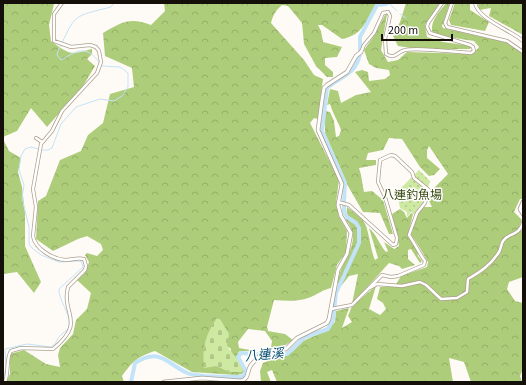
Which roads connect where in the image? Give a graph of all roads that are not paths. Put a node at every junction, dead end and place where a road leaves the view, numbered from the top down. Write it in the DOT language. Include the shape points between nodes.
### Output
graph roads {
  1 [pos="62,3"];
  2 [pos="442,3"];
  3 [pos="452,3"];
  4 [pos="475,3"];
  5 [pos="523,41"];
  6 [pos="361,52"];
  7 [pos="523,52"];
  8 [pos="36,138"];
  9 [pos="42,142"];
  10 [pos="338,202"];
  11 [pos="523,202"];
  12 [pos="523,214"];
  13 [pos="523,223"];
  14 [pos="365,292"];
  15 [pos="331,309"];
  16 [pos="5,382"];
  17 [pos="164,382"];
  1 -- 9 [label="street" via="54,14 54,41 71,47 96,47 101,62 97,73 86,88 62,111 52,131"];
  2 -- 6 [label="street" via="428,23 430,33 470,45 474,50 471,53 405,50 394,57 386,54 385,39 390,16 388,12 384,13"];
  3 -- 7 [label="street" via="444,25 507,41"];
  4 -- 5 [label="street" via="477,11 483,16"];
  6 -- 10 [label="street" via="347,72 327,85 323,93 318,130 342,184"];
  8 -- 9 [label="street"];
  9 -- 16 [label="street" via="33,189 36,207 34,240 48,254 66,260 81,258 84,259 86,266 68,287 67,299 71,319 69,332 53,349 21,348 12,351"];
  10 -- 14 [label="street" via="349,205 393,245 396,244 397,238 378,182 380,160 390,155 395,156 412,172 414,178 429,190 409,235 418,246 419,253 425,261 424,265 398,276 382,275"];
  10 -- 15 [label="street" via="351,238 348,254 338,270"];
  11 -- 12 [label="street" via="520,209"];
  13 -- 14 [label="street" via="516,234 503,241 494,260 468,279 467,292 457,298 442,298 420,282 402,286 377,284"];
  14 -- 15 [label="street" via="352,305"];
  15 -- 17 [label="street" via="330,319 324,326 297,338 286,349 266,350 252,364 248,376 241,381 202,378"];
}
